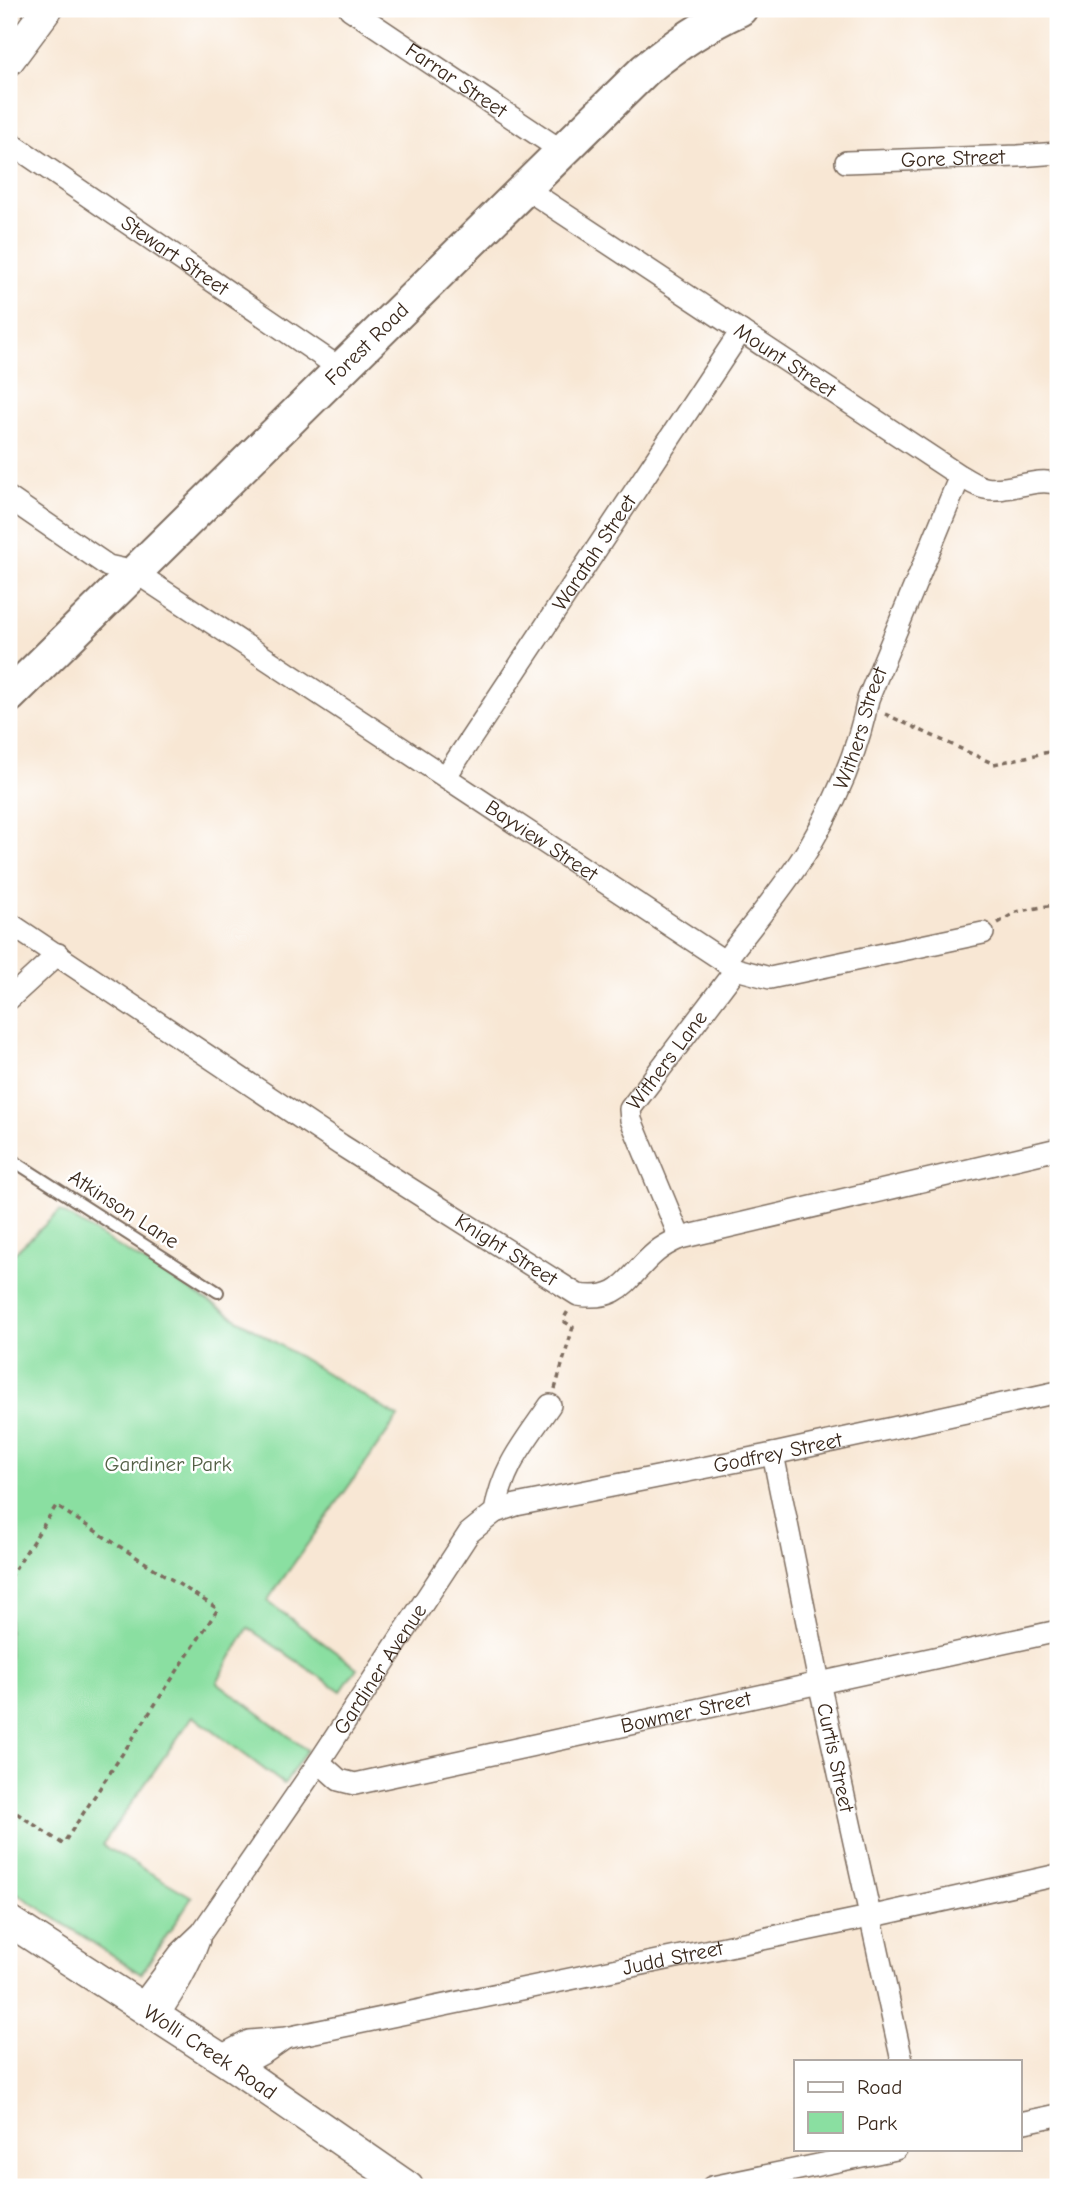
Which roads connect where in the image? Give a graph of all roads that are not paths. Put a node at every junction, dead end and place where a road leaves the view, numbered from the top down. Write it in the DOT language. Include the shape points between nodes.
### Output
graph roads {
  1 [pos="47,9"];
  2 [pos="349,9"];
  3 [pos="740,9"];
  4 [pos="9,60"];
  5 [pos="9,142"];
  6 [pos="562,151"];
  7 [pos="1058,153"];
  8 [pos="846,162"];
  9 [pos="525,188"];
  10 [pos="741,331"];
  11 [pos="341,369"];
  12 [pos="960,475"];
  13 [pos="1058,484"];
  14 [pos="9,498"];
  15 [pos="135,572"];
  16 [pos="9,696"];
  17 [pos="446,776"];
  18 [pos="9,923"];
  19 [pos="983,933"];
  20 [pos="58,954"];
  21 [pos="730,965"];
  22 [pos="9,999"];
  23 [pos="1058,1149"];
  24 [pos="9,1158"];
  25 [pos="680,1238"];
  26 [pos="218,1292"];
  27 [pos="1058,1392"];
  28 [pos="550,1405"];
  29 [pos="773,1454"];
  30 [pos="495,1512"];
  31 [pos="1058,1631"];
  32 [pos="819,1682"];
  33 [pos="319,1762"];
  34 [pos="1058,1875"];
  35 [pos="869,1917"];
  36 [pos="9,1920"];
  37 [pos="150,2011"];
  38 [pos="902,2060"];
  39 [pos="227,2062"];
  40 [pos="1058,2115"];
  41 [pos="1021,2123"];
  42 [pos="890,2150"];
  43 [pos="408,2187"];
  44 [pos="712,2187"];
  1 -- 4 [label="street"];
  2 -- 6 [label="street, Farrar Street"];
  3 -- 6 [label="main road, Forest Road" via="679,42"];
  5 -- 11 [label="street, Stewart Street"];
  6 -- 9 [label="main road, Forest Road"];
  7 -- 8 [label="street, Gore Street"];
  9 -- 10 [label="street, Mount Street"];
  9 -- 11 [label="main road, Forest Road"];
  10 -- 12 [label="street, Mount Street"];
  10 -- 17 [label="street, Waratah Street"];
  11 -- 15 [label="main road, Forest Road"];
  12 -- 13 [label="street, Mount Street" via="984,488"];
  12 -- 21 [label="street, Withers Street" via="835,797 808,849"];
  14 -- 15 [label="street, Bayview Street" via="108,566"];
  15 -- 16 [label="main road, Forest Road"];
  15 -- 17 [label="street, Bayview Street"];
  17 -- 21 [label="street, Bayview Street"];
  18 -- 20 [label="street, Knight Street"];
  19 -- 21 [label="street, Bayview Street" via="770,978"];
  20 -- 22 [label="street"];
  20 -- 25 [label="street, Knight Street" via="341,1145 578,1295 600,1296 621,1288 656,1252"];
  21 -- 25 [label="street, Withers Lane" via="631,1109 631,1120"];
  23 -- 25 [label="street, Knight Street"];
  24 -- 26 [label="lane, Atkinson Lane"];
  27 -- 29 [label="street, Godfrey Street"];
  28 -- 30 [label="street" via="508,1468"];
  29 -- 30 [label="street, Godfrey Street"];
  29 -- 32 [label="street, Curtis Street"];
  30 -- 33 [label="street, Gardiner Avenue" via="469,1532"];
  31 -- 32 [label="street, Bowmer Street"];
  32 -- 33 [label="street, Bowmer Street" via="355,1784 339,1780"];
  32 -- 35 [label="street, Curtis Street"];
  33 -- 37 [label="street, Gardiner Avenue" via="202,1932 180,1953"];
  34 -- 35 [label="street, Judd Street"];
  35 -- 38 [label="street, Curtis Street"];
  35 -- 39 [label="street, Judd Street" via="286,2038 249,2041"];
  36 -- 37 [label="street, Wolli Creek Road"];
  37 -- 39 [label="street, Wolli Creek Road"];
  39 -- 43 [label="street, Wolli Creek Road"];
  40 -- 41 [label="street"];
  42 -- 44 [label="street"];
}
